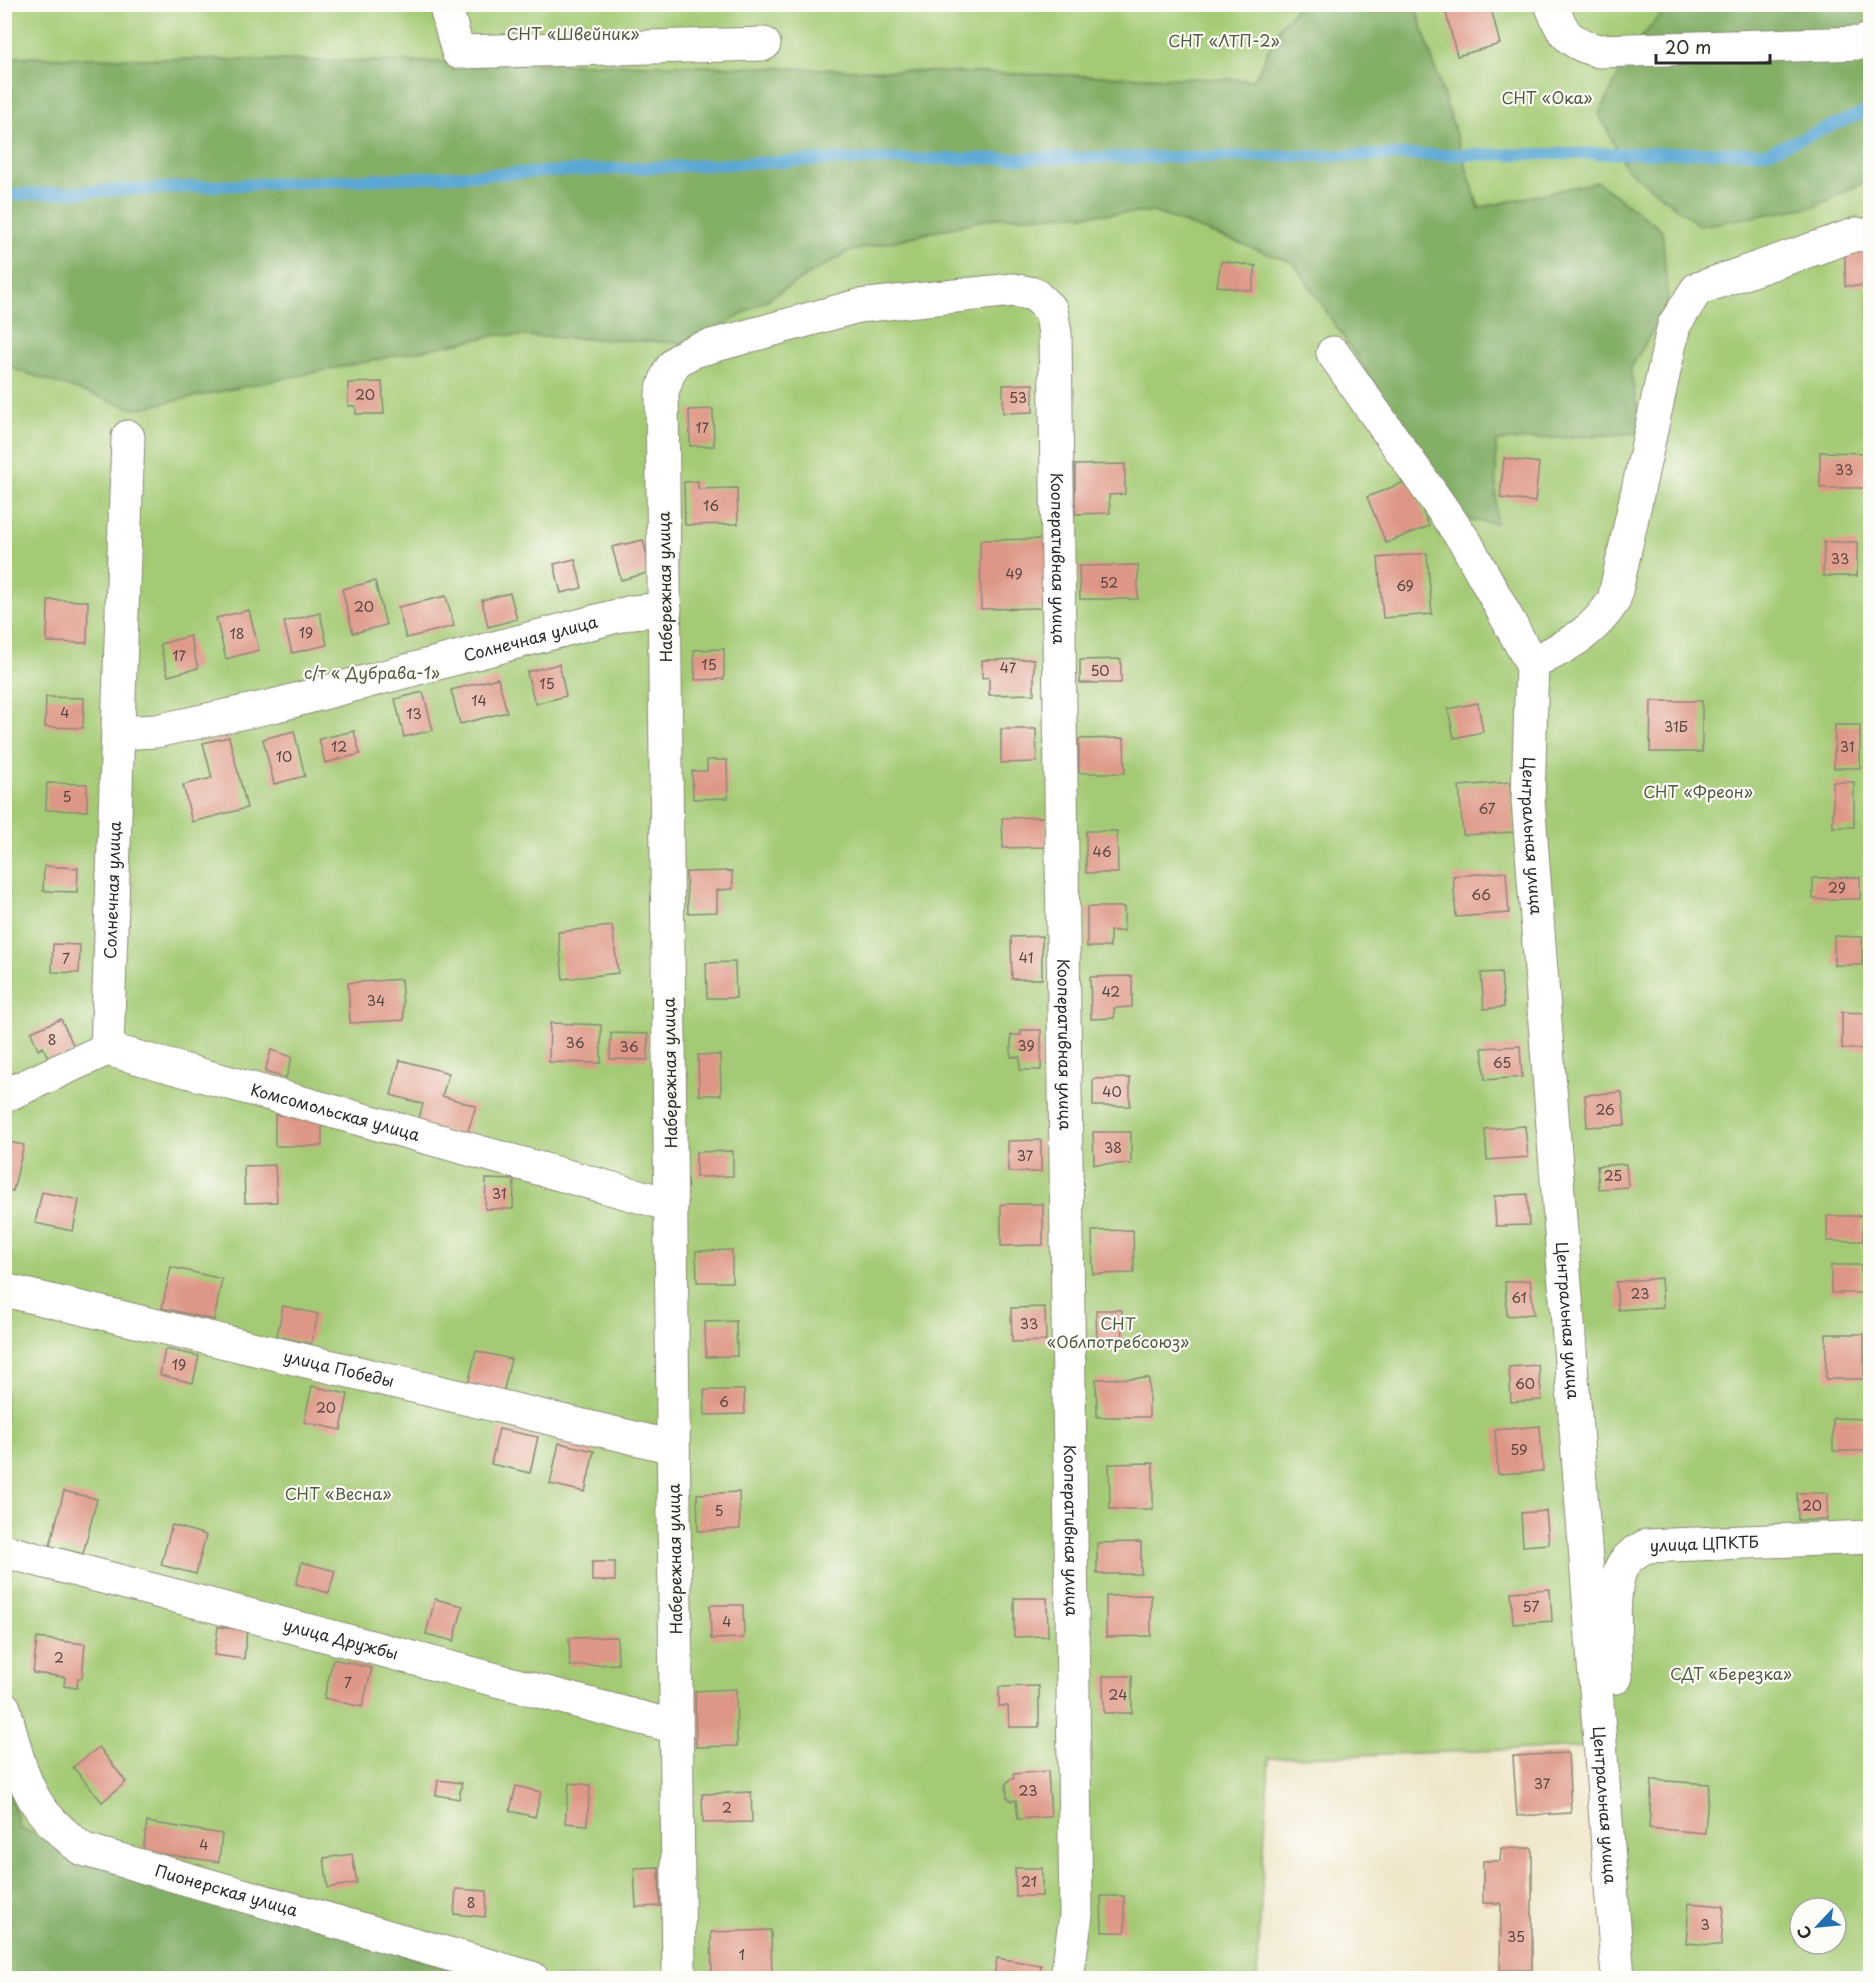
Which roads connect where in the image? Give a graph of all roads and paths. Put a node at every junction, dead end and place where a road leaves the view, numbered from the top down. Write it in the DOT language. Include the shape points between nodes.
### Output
graph roads {
  1 [pos="445,4"];
  2 [pos="1551,4"];
  3 [pos="1870,39"];
  4 [pos="764,44"];
  5 [pos="1870,236"];
  6 [pos="858,306"];
  7 [pos="1333,353"];
  8 [pos="128,437"];
  9 [pos="665,609"];
  10 [pos="1532,664"];
  11 [pos="118,733"];
  12 [pos="107,1049"];
  13 [pos="4,1096"];
  14 [pos="671,1205"];
  15 [pos="4,1290"];
  16 [pos="673,1448"];
  17 [pos="1870,1537"];
  18 [pos="4,1551"];
  19 [pos="4,1708"];
  20 [pos="676,1727"];
  21 [pos="1601,1743"];
  22 [pos="532,1978"];
  23 [pos="680,1978"];
  24 [pos="1067,1978"];
  25 [pos="1618,1978"];
  1 -- 4 [label="street" via="458,52"];
  2 -- 3 [label="street" via="1561,30 1578,45 1599,51 1862,43"];
  5 -- 10 [label="street" via="1857,234 1697,289 1674,325 1614,600 1603,618 1585,634"];
  6 -- 9 [label="street, Набережная улица" via="697,350 680,357 669,368 662,392"];
  6 -- 24 [label="street, Кооперативная улица" via="1013,290 1034,294 1051,310 1055,333 1077,1915"];
  7 -- 10 [label="street" via="1466,543"];
  8 -- 11 [label="street, Солнечная улица"];
  9 -- 11 [label="street, Солнечная улица" via="632,612 273,706 156,731"];
  9 -- 14 [label="street, Набережная улица"];
  10 -- 21 [label="street, Центральная улица" via="1528,800"];
  11 -- 12 [label="street, Солнечная улица"];
  12 -- 13 [label="street"];
  12 -- 14 [label="street, Комсомольская улица"];
  14 -- 16 [label="street, Набережная улица"];
  15 -- 16 [label="street, улица Победы"];
  16 -- 20 [label="street, Набережная улица"];
  17 -- 21 [label="street, улица ЦПКТБ" via="1646,1546 1632,1554 1622,1566 1616,1588 1616,1716"];
  18 -- 20 [label="street, улица Дружбы"];
  19 -- 22 [label="street, Пионерская улица" via="23,1774 36,1802 55,1826 82,1849"];
  20 -- 23 [label="street, Набережная улица"];
  21 -- 25 [label="street, Центральная улица"];
}
